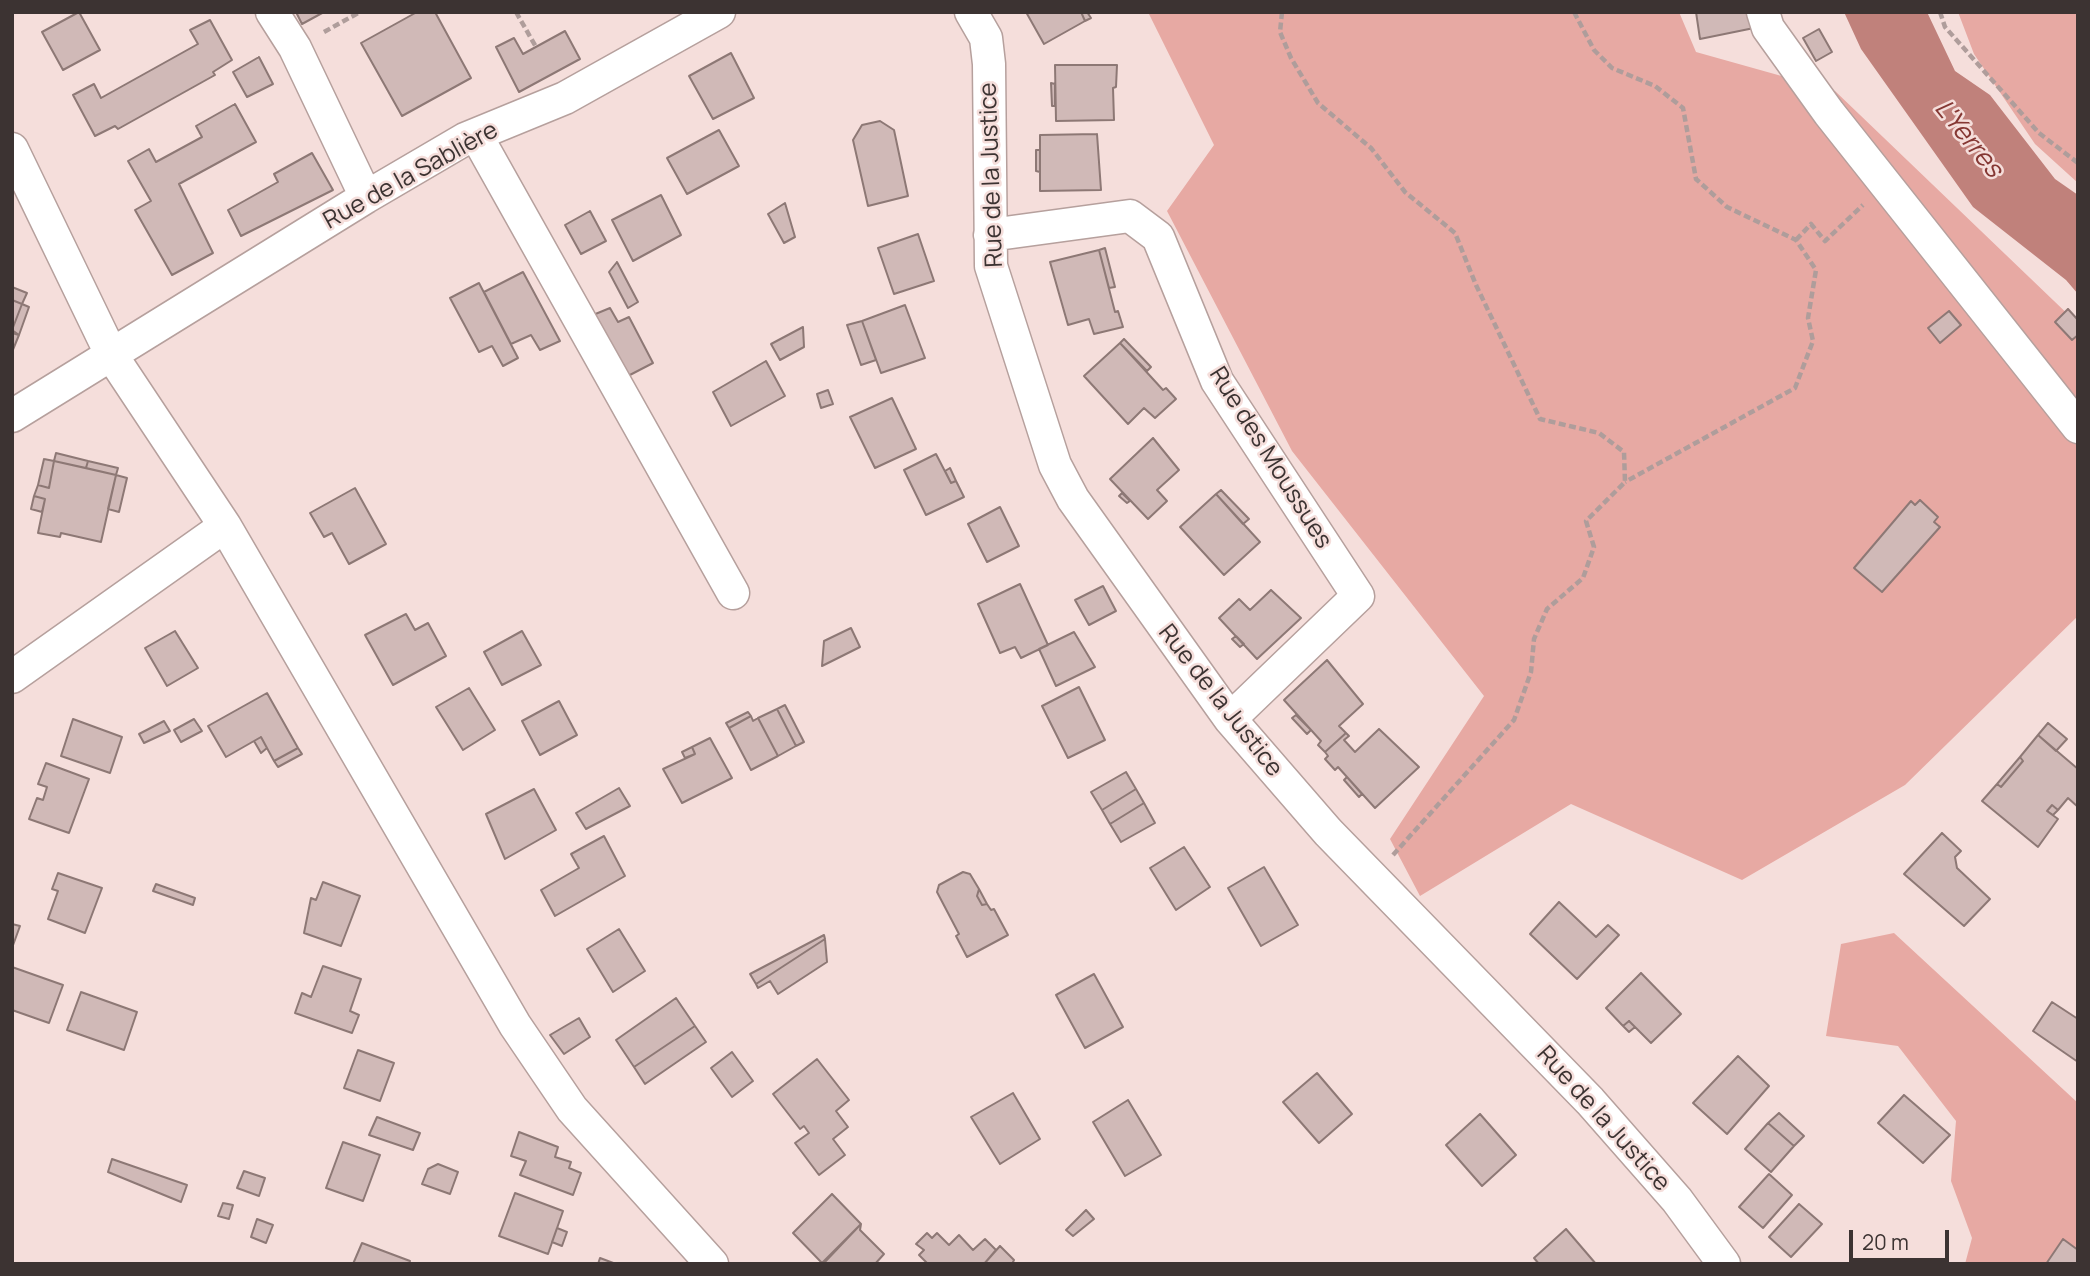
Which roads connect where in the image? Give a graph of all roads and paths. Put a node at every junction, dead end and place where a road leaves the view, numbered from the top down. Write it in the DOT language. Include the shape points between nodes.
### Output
graph roads {
  1 [pos="272,12"];
  2 [pos="360,12"];
  3 [pos="516,12"];
  4 [pos="719,12"];
  5 [pos="971,12"];
  6 [pos="1282,12"];
  7 [pos="1574,12"];
  8 [pos="1763,12"];
  9 [pos="1940,12"];
  10 [pos="536,47"];
  11 [pos="295,48"];
  12 [pos="476,135"];
  13 [pos="12,149"];
  14 [pos="2078,163"];
  15 [pos="1871,167"];
  16 [pos="366,197"];
  17 [pos="990,235"];
  18 [pos="1796,240"];
  19 [pos="112,356"];
  20 [pos="12,416"];
  21 [pos="2078,427"];
  22 [pos="1625,482"];
  23 [pos="225,526"];
  24 [pos="733,593"];
  25 [pos="12,677"];
  26 [pos="1230,719"];
  27 [pos="1373,878"];
  28 [pos="712,1264"];
  29 [pos="1724,1264"];
  1 -- 11 [label="street"];
  2 -- 11 [label="path"];
  3 -- 10 [label="path"];
  4 -- 12 [label="street, Rue de la Sablière" via="565,98"];
  5 -- 17 [label="street, Rue de la Justice" via="986,38 989,64"];
  6 -- 22 [label="path" via="1280,32 1318,103 1371,148 1405,192 1455,233 1540,419 1599,433 1624,452"];
  7 -- 18 [label="path" via="1594,50 1612,68 1655,86 1682,108 1696,179 1727,207"];
  8 -- 15 [label="street" via="1768,28"];
  9 -- 14 [label="path" via="1945,27 2039,133"];
  11 -- 16 [label="street"];
  12 -- 16 [label="street, Rue de la Sablière"];
  12 -- 24 [label="street"];
  13 -- 19 [label="street"];
  15 -- 18 [label="path" via="1854,182 1868,200 1825,241 1811,225"];
  15 -- 21 [label="street"];
  16 -- 19 [label="street, Rue de la Sablière"];
  17 -- 26 [label="street, Rue de la Justice" via="991,266 1055,465 1109,552"];
  17 -- 26 [label="street, Rue des Moussues" via="1130,216 1158,237 1217,381 1358,596"];
  18 -- 22 [label="path" via="1816,270 1808,318 1813,341 1795,388"];
  19 -- 20 [label="street, Rue de la Sablière"];
  19 -- 23 [label="street"];
  22 -- 27 [label="path" via="1587,521 1594,547 1583,578 1547,609 1534,639 1531,672 1514,720"];
  23 -- 25 [label="street"];
  23 -- 28 [label="street" via="515,1025 572,1109"];
  26 -- 27 [label="street, Rue de la Justice"];
  27 -- 29 [label="street, Rue de la Justice" via="1590,1101 1677,1200"];
}
